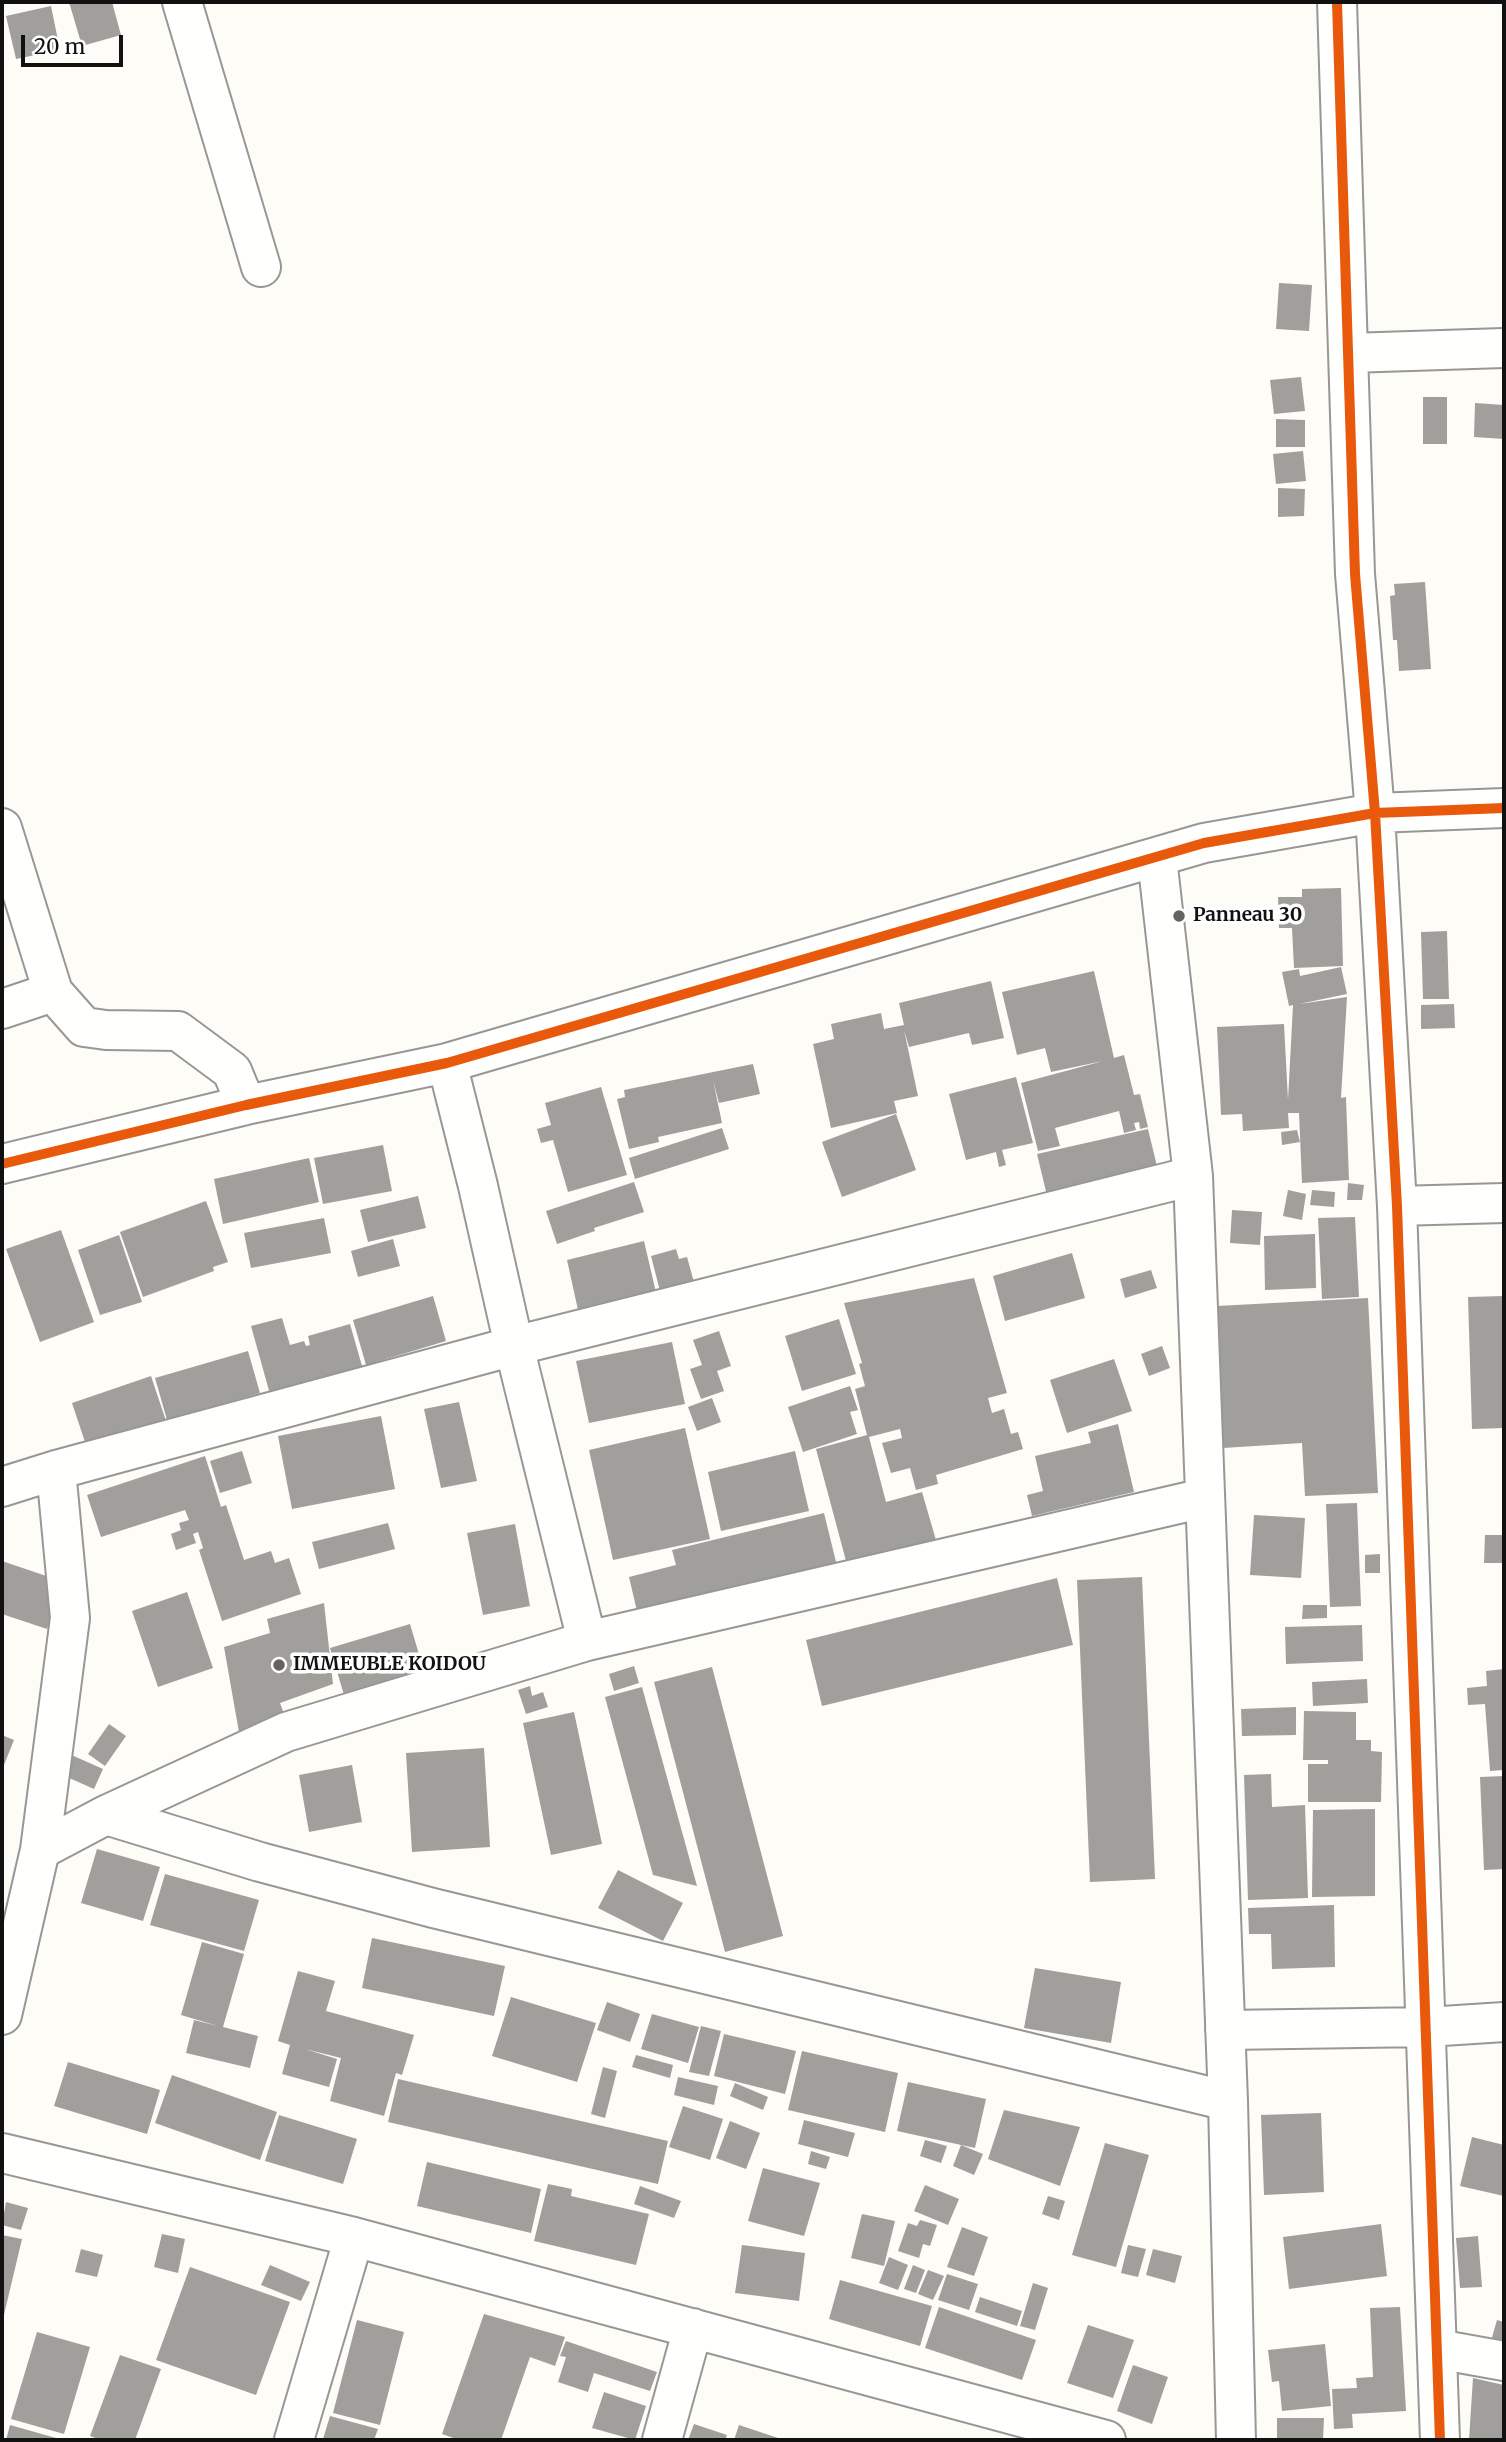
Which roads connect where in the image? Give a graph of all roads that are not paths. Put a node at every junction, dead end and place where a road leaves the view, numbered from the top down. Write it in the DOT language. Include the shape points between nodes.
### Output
graph roads {
  1 [pos="182,2"];
  2 [pos="1337,2"];
  3 [pos="261,267"];
  4 [pos="1504,348"];
  5 [pos="1349,353"];
  6 [pos="1504,808"];
  7 [pos="1375,813"];
  8 [pos="2,828"];
  9 [pos="1157,858"];
  10 [pos="53,992"];
  11 [pos="2,1009"];
  12 [pos="447,1063"];
  13 [pos="246,1105"];
  14 [pos="2,1164"];
  15 [pos="1193,1176"];
  16 [pos="1504,1203"];
  17 [pos="1397,1206"];
  18 [pos="514,1346"];
  19 [pos="56,1470"];
  20 [pos="2,1487"];
  21 [pos="1203,1498"];
  22 [pos="587,1641"];
  23 [pos="106,1815"];
  24 [pos="40,1850"];
  25 [pos="2,2015"];
  26 [pos="1504,2022"];
  27 [pos="1427,2027"];
  28 [pos="1225,2030"];
  29 [pos="1228,2101"];
  30 [pos="2,2153"];
  31 [pos="354,2236"];
  32 [pos="693,2328"];
  33 [pos="1437,2349"];
  34 [pos="1504,2361"];
  35 [pos="294,2440"];
  36 [pos="662,2440"];
  37 [pos="1107,2440"];
  38 [pos="1236,2440"];
  39 [pos="1440,2440"];
  1 -- 3 [label="street"];
  2 -- 5 [label="street"];
  4 -- 5 [label="street"];
  5 -- 7 [label="street" via="1355,574"];
  6 -- 7 [label="street"];
  7 -- 9 [label="street" via="1205,843"];
  7 -- 17 [label="street"];
  8 -- 10 [label="street"];
  9 -- 12 [label="street"];
  9 -- 15 [label="street"];
  10 -- 11 [label="street"];
  10 -- 13 [label="street" via="84,1027 178,1031 232,1071"];
  12 -- 13 [label="street"];
  12 -- 18 [label="street"];
  13 -- 14 [label="street"];
  15 -- 18 [label="street"];
  15 -- 21 [label="street"];
  16 -- 17 [label="street"];
  17 -- 27 [label="street"];
  18 -- 19 [label="street"];
  18 -- 22 [label="street"];
  19 -- 20 [label="street"];
  19 -- 24 [label="street" via="70,1618"];
  21 -- 22 [label="street"];
  21 -- 28 [label="street"];
  22 -- 23 [label="street" via="286,1732"];
  23 -- 24 [label="street"];
  23 -- 29 [label="street" via="433,1908"];
  24 -- 25 [label="street"];
  26 -- 27 [label="street"];
  27 -- 28 [label="street"];
  27 -- 33 [label="street"];
  28 -- 29 [label="street"];
  29 -- 38 [label="street"];
  30 -- 31 [label="street"];
  31 -- 32 [label="street"];
  31 -- 35 [label="street"];
  32 -- 36 [label="street"];
  32 -- 37 [label="street"];
  33 -- 34 [label="street"];
  33 -- 39 [label="street"];
}
